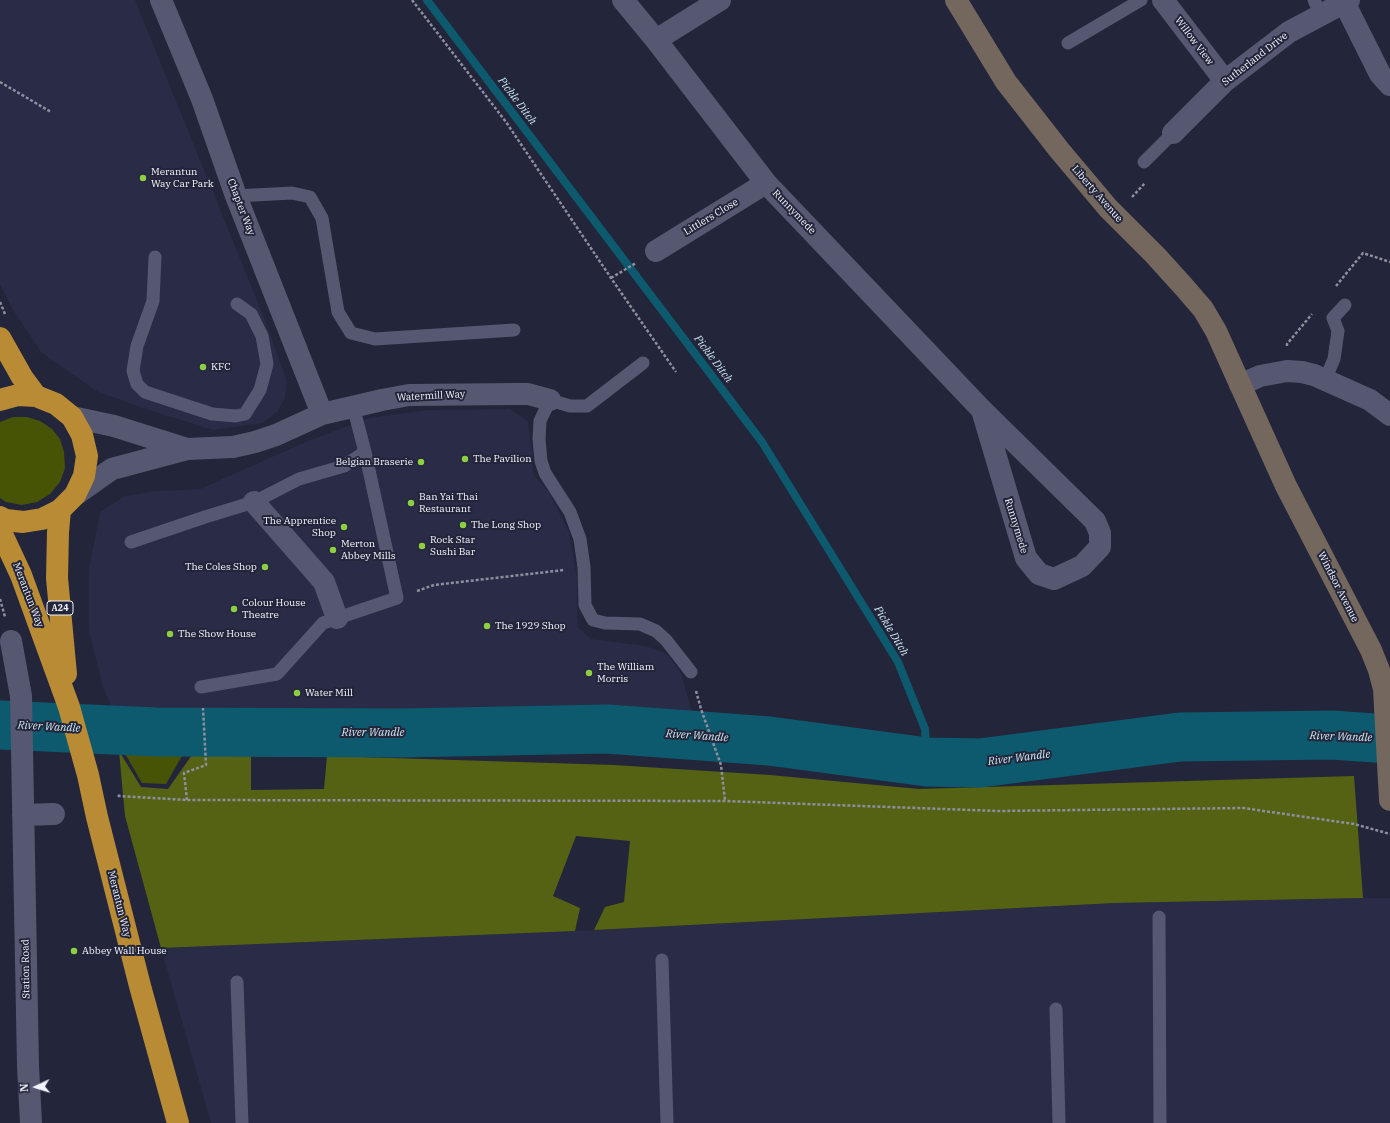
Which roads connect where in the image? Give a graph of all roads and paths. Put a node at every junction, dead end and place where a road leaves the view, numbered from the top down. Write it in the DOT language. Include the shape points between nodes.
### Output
graph roads {
  1 [pos="161,0"];
  2 [pos="412,0"];
  3 [pos="623,0"];
  4 [pos="720,0"];
  5 [pos="956,0"];
  6 [pos="1141,0"];
  7 [pos="1163,0"];
  8 [pos="1346,1"];
  9 [pos="1317,7"];
  10 [pos="656,40"];
  11 [pos="1068,43"];
  12 [pos="1225,81"];
  13 [pos="0,82"];
  14 [pos="1390,85"];
  15 [pos="51,112"];
  16 [pos="1173,133"];
  17 [pos="1144,162"];
  18 [pos="766,183"];
  19 [pos="236,196"];
  20 [pos="649,255"];
  21 [pos="154,257"];
  22 [pos="611,278"];
  23 [pos="0,302"];
  24 [pos="237,304"];
  25 [pos="1345,305"];
  26 [pos="6,316"];
  27 [pos="514,330"];
  28 [pos="0,338"];
  29 [pos="643,363"];
  30 [pos="676,372"];
  31 [pos="1325,380"];
  32 [pos="1240,385"];
  33 [pos="36,396"];
  34 [pos="0,400"];
  35 [pos="550,400"];
  36 [pos="353,406"];
  37 [pos="982,410"];
  38 [pos="322,414"];
  39 [pos="1390,415"];
  40 [pos="72,418"];
  41 [pos="187,449"];
  42 [pos="365,452"];
  43 [pos="75,495"];
  44 [pos="254,502"];
  45 [pos="60,510"];
  46 [pos="0,517"];
  47 [pos="0,530"];
  48 [pos="131,542"];
  49 [pos="584,567"];
  50 [pos="397,598"];
  51 [pos="337,618"];
  52 [pos="11,641"];
  53 [pos="691,672"];
  54 [pos="202,687"];
  55 [pos="69,706"];
  56 [pos="701,709"];
  57 [pos="203,713"];
  58 [pos="1390,790"];
  59 [pos="115,791"];
  60 [pos="187,800"];
  61 [pos="1390,800"];
  62 [pos="724,801"];
  63 [pos="54,814"];
  64 [pos="23,815"];
  65 [pos="1390,834"];
  66 [pos="1159,917"];
  67 [pos="662,960"];
  68 [pos="237,982"];
  69 [pos="1056,1009"];
  70 [pos="31,1123"];
  71 [pos="178,1123"];
  72 [pos="242,1123"];
  73 [pos="667,1123"];
  74 [pos="1058,1123"];
  75 [pos="1160,1123"];
  1 -- 19 [label="street, Chapter Way" via="202,99"];
  2 -- 22 [label="path" via="506,122"];
  3 -- 10 [label="street, Runnymede"];
  4 -- 10 [label="street"];
  5 -- 32 [label="street, Liberty Avenue" via="1006,82 1060,151 1108,208 1155,255 1203,309 1216,331"];
  6 -- 11 [label="lane"];
  7 -- 12 [label="street, Willow View"];
  8 -- 9 [label="street, Sutherland Drive"];
  8 -- 14 [label="street" via="1380,74"];
  9 -- 12 [label="street, Sutherland Drive"];
  10 -- 18 [label="street, Runnymede"];
  12 -- 16 [label="street, Sutherland Drive"];
  13 -- 15 [label="path"];
  16 -- 17 [label="lane"];
  18 -- 20 [label="street, Littlers Close"];
  18 -- 37 [label="street, Runnymede"];
  19 -- 27 [label="lane" via="292,193 310,197 322,218 338,312 351,333 375,338"];
  19 -- 38 [label="street, Chapter Way"];
  20 -- 22 [label="path"];
  21 -- 24 [label="lane" via="153,301 137,346 133,371 137,384 145,392 212,414 245,414 260,390 267,364 262,336 254,319"];
  22 -- 30 [label="path"];
  23 -- 26 [label="path"];
  25 -- 31 [label="lane" via="1333,318 1338,331 1334,359"];
  28 -- 33 [label="highway"];
  29 -- 35 [label="lane, Watermill Way" via="587,406 570,406"];
  31 -- 32 [label="street" via="1302,372 1287,371 1260,376"];
  31 -- 39 [label="street" via="1370,400"];
  32 -- 58 [label="street, Windsor Avenue" via="1286,486 1379,670 1384,689"];
  33 -- 34 [label="highway" via="18,395"];
  33 -- 40 [label="highway" via="56,404"];
  35 -- 36 [label="street, Watermill Way" via="528,394 409,395"];
  35 -- 49 [label="lane" via="540,422 541,461 545,473 570,512 580,539"];
  36 -- 38 [label="street, Watermill Way"];
  36 -- 42 [label="lane"];
  37 -- 37 [label="street, Runnymede" via="1095,521 1100,533 1100,547 1082,566 1054,579 1039,574 1026,558"];
  38 -- 41 [label="street, Watermill Way" via="255,442 233,447"];
  40 -- 41 [label="street" via="114,426"];
  40 -- 43 [label="highway" via="82,435 86,456 84,476"];
  41 -- 43 [label="street" via="112,469"];
  42 -- 44 [label="lane" via="344,466 299,479"];
  42 -- 50 [label="lane"];
  43 -- 45 [label="highway"];
  44 -- 48 [label="lane"];
  44 -- 51 [label="street" via="324,582"];
  45 -- 46 [label="highway" via="42,519 23,522"];
  45 -- 55 [label="highway, Merantun Way / A24" via="57,578"];
  47 -- 55 [label="highway, Merantun Way / A24" via="21,575"];
  49 -- 50 [label="path" via="434,585"];
  49 -- 53 [label="lane" via="585,605 593,620 640,624 656,631"];
  50 -- 51 [label="lane"];
  51 -- 54 [label="lane" via="324,623 277,674"];
  52 -- 64 [label="street, Station Road" via="21,696"];
  55 -- 71 [label="highway, Merantun Way / A24" via="140,986"];
  56 -- 62 [label="path" via="721,764"];
  57 -- 60 [label="path" via="206,765 184,773"];
  58 -- 61 [label="street, Windsor Avenue"];
  59 -- 60 [label="path" via="119,796"];
  60 -- 62 [label="path"];
  62 -- 65 [label="path" via="998,811 1243,808 1354,824"];
  63 -- 64 [label="street"];
  64 -- 70 [label="street, Station Road"];
  66 -- 75 [label="lane"];
  67 -- 73 [label="lane"];
  68 -- 72 [label="lane"];
  69 -- 74 [label="lane"];
}
